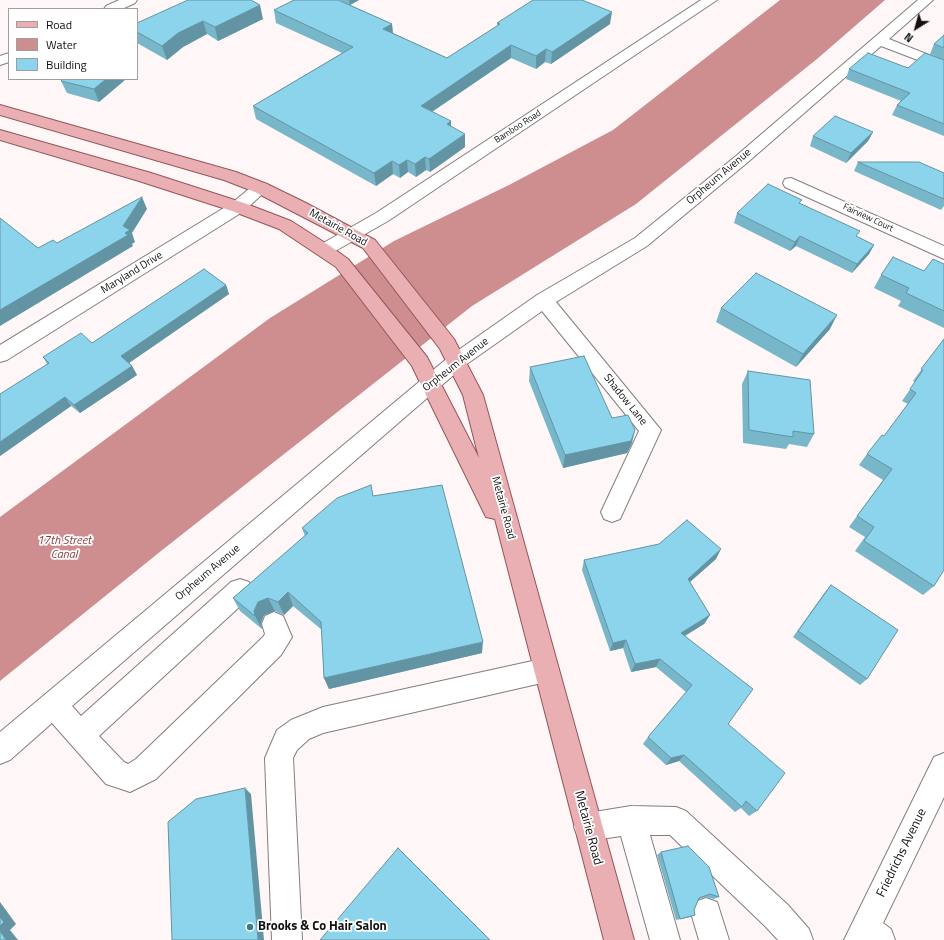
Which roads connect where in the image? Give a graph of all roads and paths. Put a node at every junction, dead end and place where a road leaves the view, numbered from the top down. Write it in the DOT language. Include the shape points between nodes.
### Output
graph roads {
  1 [pos="130,0"];
  2 [pos="710,0"];
  3 [pos="926,0"];
  4 [pos="113,8"];
  5 [pos="879,40"];
  6 [pos="944,66"];
  7 [pos="0,110"];
  8 [pos="0,135"];
  9 [pos="791,183"];
  10 [pos="261,188"];
  11 [pos="238,207"];
  12 [pos="352,235"];
  13 [pos="324,250"];
  14 [pos="944,253"];
  15 [pos="544,300"];
  16 [pos="452,353"];
  17 [pos="0,355"];
  18 [pos="432,382"];
  19 [pos="612,512"];
  20 [pos="515,554"];
  21 [pos="216,567"];
  22 [pos="274,624"];
  23 [pos="546,670"];
  24 [pos="53,705"];
  25 [pos="80,735"];
  26 [pos="0,750"];
  27 [pos="944,767"];
  28 [pos="631,820"];
  29 [pos="676,820"];
  30 [pos="588,828"];
  31 [pos="685,849"];
  32 [pos="868,936"];
  33 [pos="287,940"];
  34 [pos="619,940"];
  35 [pos="665,940"];
  36 [pos="798,940"];
  1 -- 4 [label="street"];
  2 -- 12 [label="street, Bamboo Road"];
  3 -- 5 [label="street, Orpheum Avenue"];
  5 -- 6 [label="street"];
  5 -- 15 [label="street, Orpheum Avenue" via="742,159 641,242"];
  7 -- 10 [label="main road, Metairie Road" via="230,176"];
  8 -- 11 [label="main road, Metairie Road"];
  9 -- 14 [label="street, Fairview Court"];
  10 -- 11 [label="street, Maryland Drive"];
  10 -- 12 [label="main road, Metairie Road"];
  11 -- 13 [label="main road, Metairie Road" via="285,225"];
  11 -- 17 [label="street, Maryland Drive"];
  12 -- 13 [label="street, Bamboo Road"];
  12 -- 16 [label="main road, Metairie Road" via="369,244"];
  13 -- 18 [label="main road, Metairie Road" via="342,263 420,362"];
  15 -- 16 [label="street, Orpheum Avenue"];
  15 -- 19 [label="street, Shadow Lane" via="650,430"];
  16 -- 18 [label="street, Orpheum Avenue"];
  16 -- 20 [label="main road, Metairie Road" via="474,395"];
  18 -- 20 [label="main road, Metairie Road"];
  18 -- 21 [label="street, Orpheum Avenue"];
  20 -- 23 [label="main road, Metairie Road"];
  21 -- 24 [label="street, Orpheum Avenue"];
  21 -- 25 [label="street" via="246,595"];
  22 -- 25 [label="street" via="279,637 272,646 146,769 130,778 116,774"];
  23 -- 30 [label="main road, Metairie Road"];
  23 -- 33 [label="street" via="323,720 300,729 287,740 279,758"];
  24 -- 25 [label="street"];
  24 -- 26 [label="street, Orpheum Avenue"];
  27 -- 32 [label="street, Friedrichs Avenue"];
  28 -- 29 [label="street"];
  28 -- 30 [label="street"];
  28 -- 35 [label="street"];
  29 -- 31 [label="street"];
  29 -- 36 [label="street" via="777,916"];
  30 -- 34 [label="main road, Metairie Road"];
}
